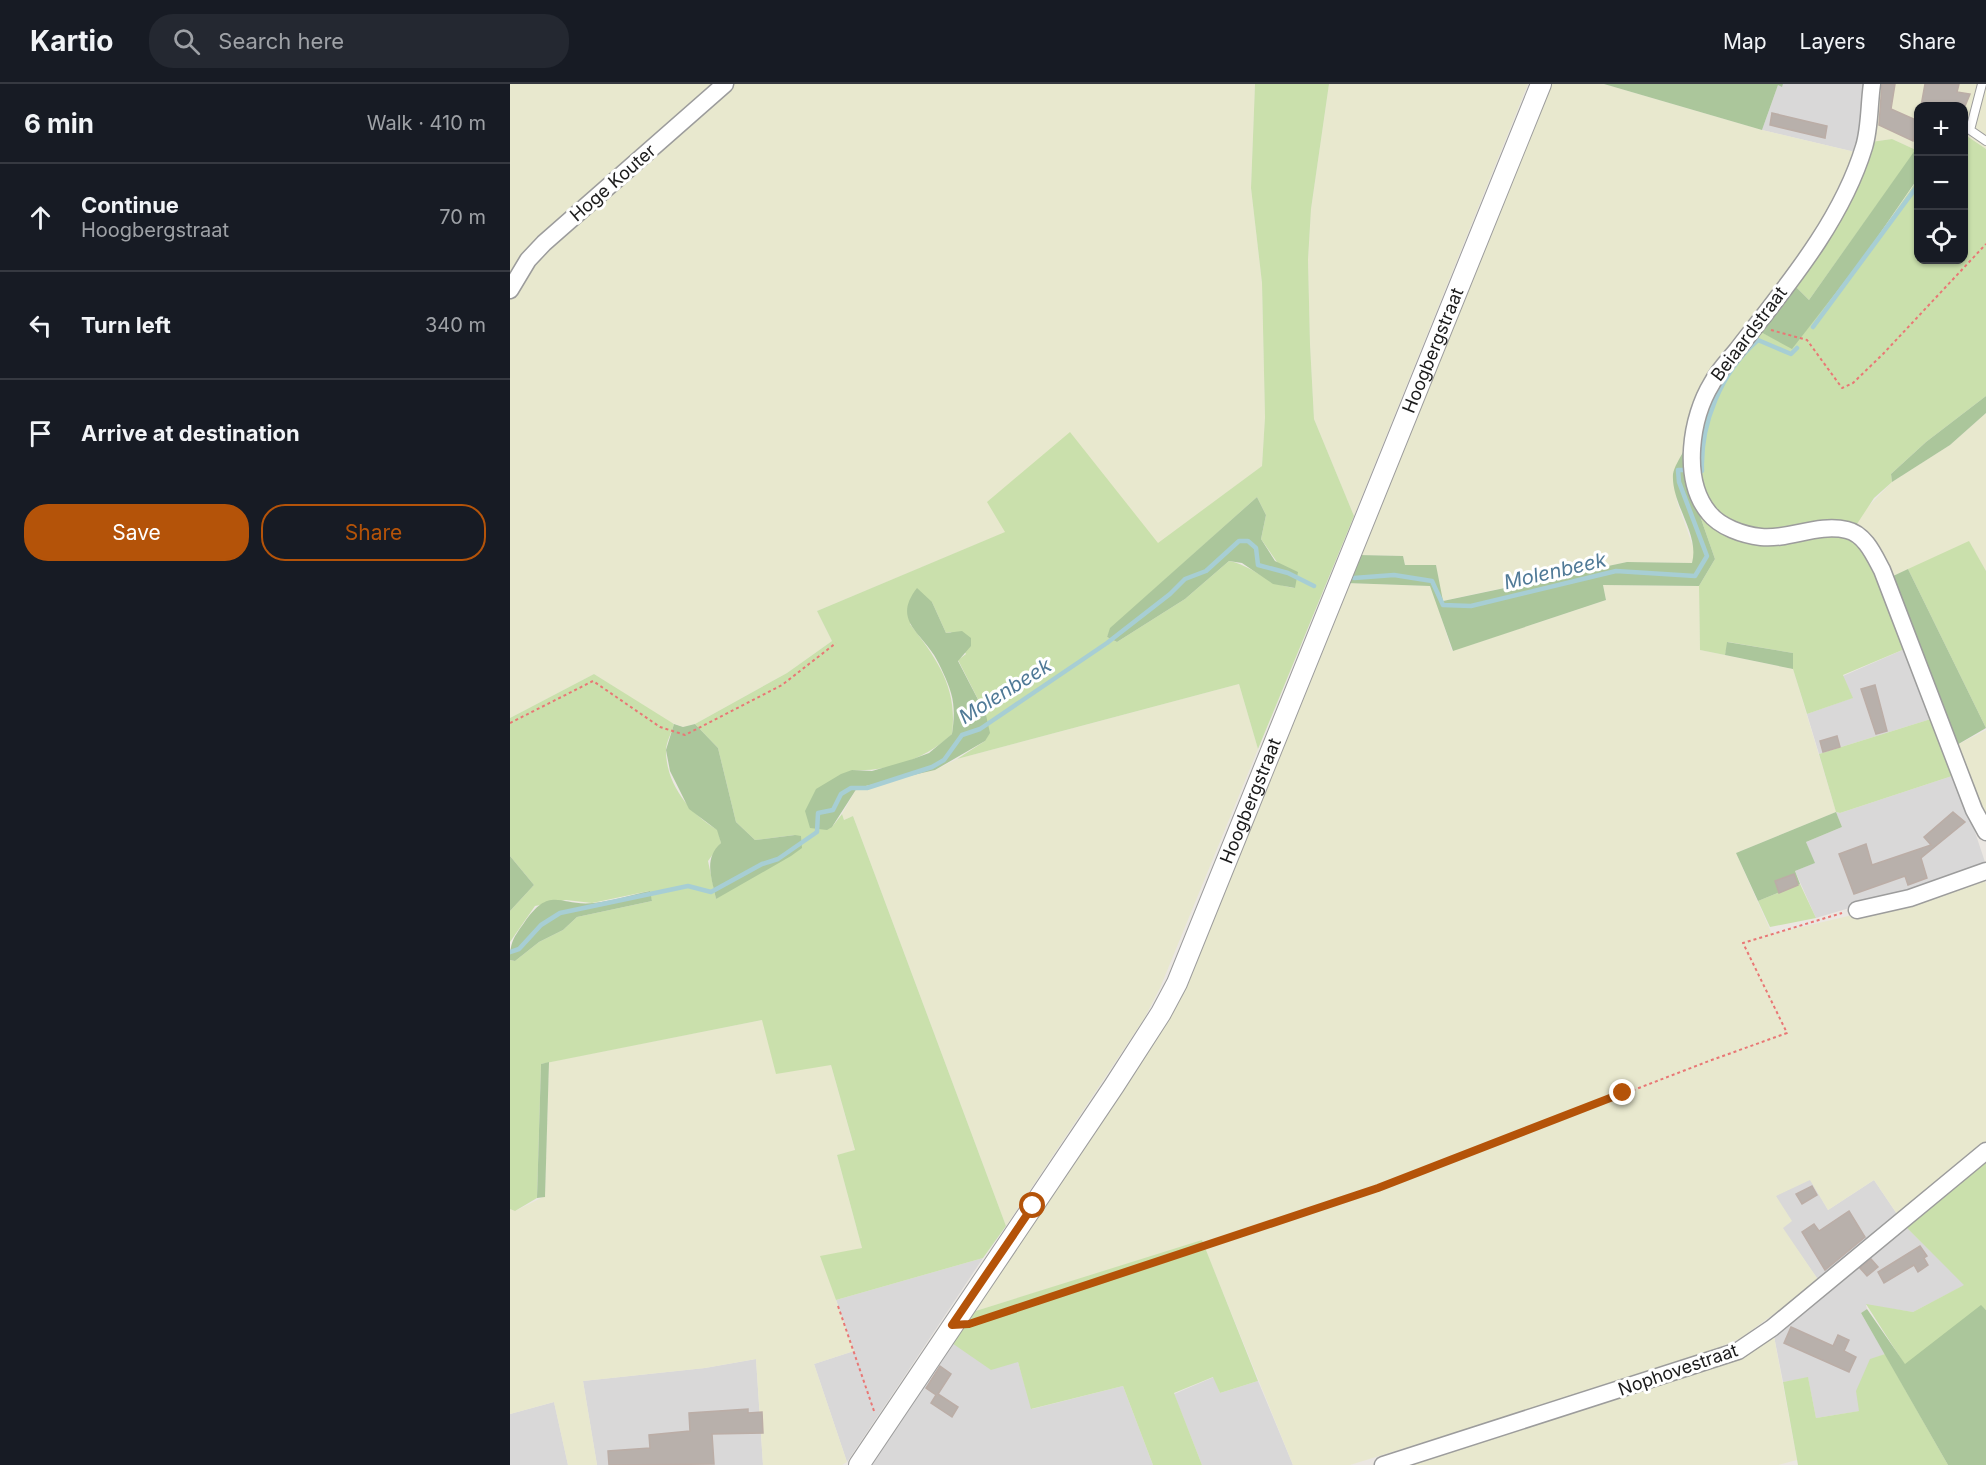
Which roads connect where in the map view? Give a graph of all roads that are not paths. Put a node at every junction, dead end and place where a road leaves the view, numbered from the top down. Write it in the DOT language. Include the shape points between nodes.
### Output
graph roads {
  1 [pos="725,84"];
  2 [pos="1541,84"];
  3 [pos="1872,84"];
  4 [pos="1982,84"];
  5 [pos="1986,141"];
  6 [pos="510,290"];
  7 [pos="1986,832"];
  8 [pos="1986,871"];
  9 [pos="1857,910"];
  10 [pos="1986,1151"];
  11 [pos="859,1465"];
  12 [pos="1383,1465"];
  1 -- 6 [label="street, Hoge Kouter" via="544,243"];
  2 -- 11 [label="street, Hoogbergstraat" via="1177,983 1114,1086"];
  3 -- 7 [label="street, Beiaardstraat" via="1865,146 1851,182 1802,263 1712,383 1701,406 1692,449 1698,493 1709,513 1745,534 1764,537 1826,529 1849,530 1863,539 1882,570 1974,810"];
  4 -- 5 [label="lane" via="1970,130"];
  8 -- 9 [label="street" via="1910,898"];
  10 -- 12 [label="street, Nophovestraat" via="1772,1328 1738,1351"];
}
